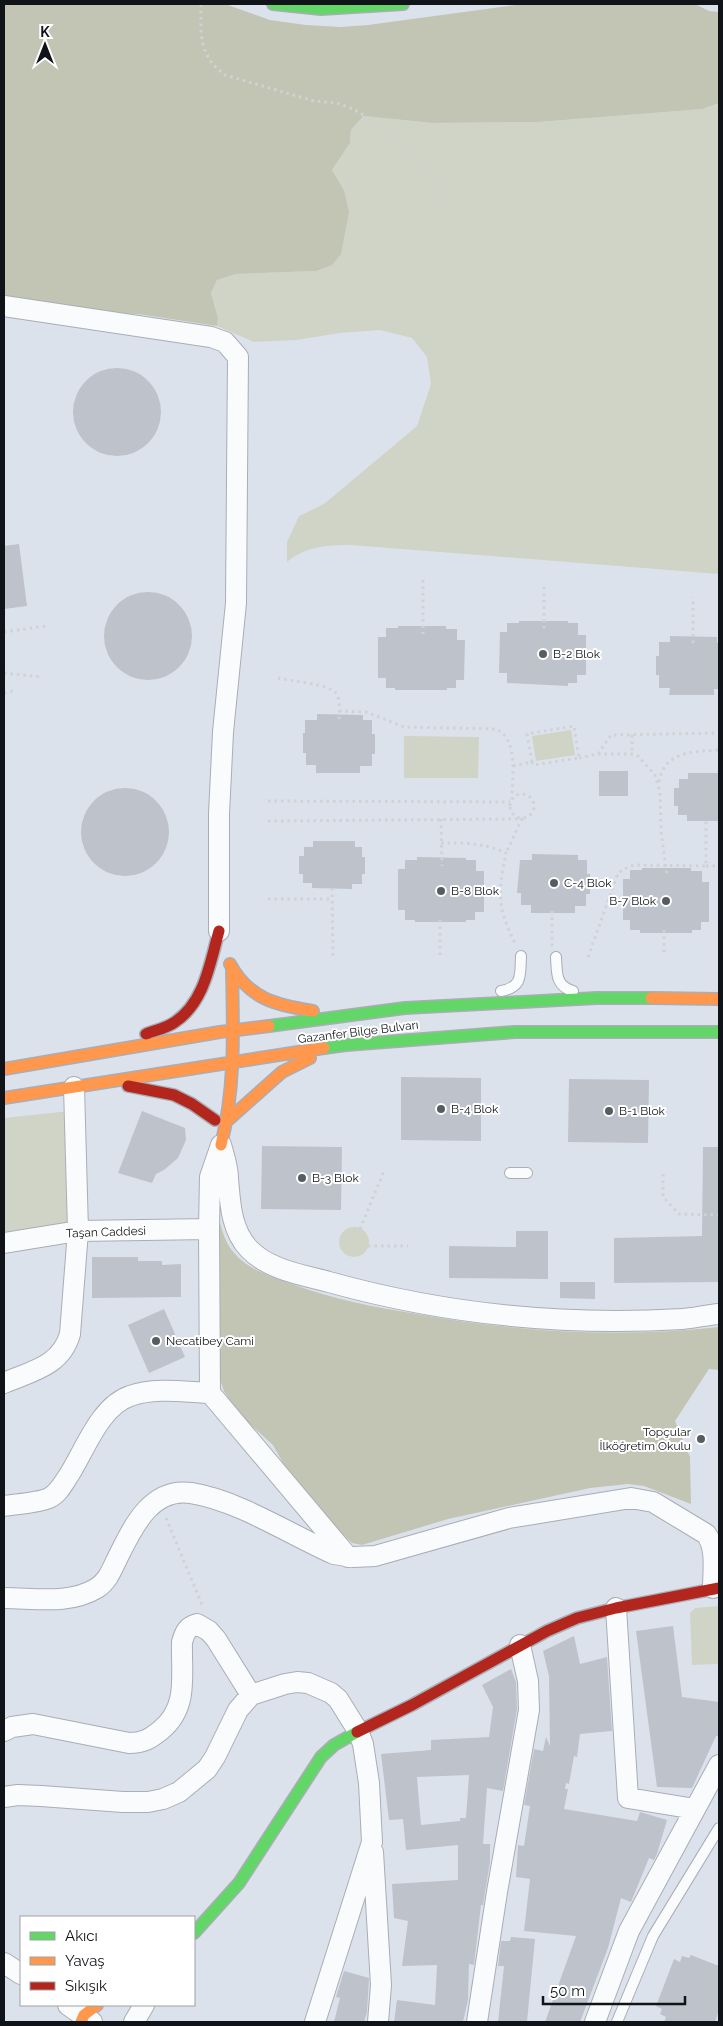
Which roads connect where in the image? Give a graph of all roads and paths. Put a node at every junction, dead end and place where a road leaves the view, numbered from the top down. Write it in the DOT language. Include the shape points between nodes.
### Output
graph roads {
  1 [pos="201,4"];
  2 [pos="273,4"];
  3 [pos="403,4"];
  4 [pos="443,216"];
  5 [pos="4,306"];
  6 [pos="423,580"];
  7 [pos="544,587"];
  8 [pos="693,598"];
  9 [pos="46,626"];
  10 [pos="544,630"];
  11 [pos="4,632"];
  12 [pos="423,634"];
  13 [pos="693,643"];
  14 [pos="4,673"];
  15 [pos="42,677"];
  16 [pos="278,678"];
  17 [pos="13,691"];
  18 [pos="4,693"];
  19 [pos="339,711"];
  20 [pos="339,721"];
  21 [pos="719,733"];
  22 [pos="632,734"];
  23 [pos="719,750"];
  24 [pos="598,754"];
  25 [pos="632,754"];
  26 [pos="579,758"];
  27 [pos="532,762"];
  28 [pos="513,766"];
  29 [pos="659,782"];
  30 [pos="511,800"];
  31 [pos="268,802"];
  32 [pos="442,819"];
  33 [pos="522,819"];
  34 [pos="706,820"];
  35 [pos="268,821"];
  36 [pos="442,843"];
  37 [pos="506,853"];
  38 [pos="667,865"];
  39 [pos="442,866"];
  40 [pos="706,866"];
  41 [pos="719,866"];
  42 [pos="668,876"];
  43 [pos="332,888"];
  44 [pos="268,899"];
  45 [pos="332,899"];
  46 [pos="552,911"];
  47 [pos="440,920"];
  48 [pos="664,930"];
  49 [pos="219,931"];
  50 [pos="554,952"];
  51 [pos="520,956"];
  52 [pos="664,956"];
  53 [pos="440,957"];
  54 [pos="588,957"];
  55 [pos="333,959"];
  56 [pos="232,967"];
  57 [pos="208,968"];
  58 [pos="714,999"];
  59 [pos="209,1000"];
  60 [pos="405,1008"];
  61 [pos="342,1016"];
  62 [pos="209,1019"];
  63 [pos="233,1030"];
  64 [pos="719,1032"];
  65 [pos="210,1037"];
  66 [pos="346,1045"];
  67 [pos="66,1058"];
  68 [pos="234,1063"];
  69 [pos="4,1069"];
  70 [pos="107,1082"];
  71 [pos="74,1087"];
  72 [pos="4,1098"];
  73 [pos="214,1100"];
  74 [pos="215,1120"];
  75 [pos="228,1120"];
  76 [pos="221,1145"];
  77 [pos="384,1171"];
  78 [pos="510,1173"];
  79 [pos="527,1173"];
  80 [pos="663,1174"];
  81 [pos="719,1214"];
  82 [pos="360,1228"];
  83 [pos="209,1230"];
  84 [pos="78,1231"];
  85 [pos="4,1243"];
  86 [pos="368,1246"];
  87 [pos="408,1246"];
  88 [pos="719,1314"];
  89 [pos="4,1383"];
  90 [pos="210,1393"];
  91 [pos="158,1499"];
  92 [pos="4,1506"];
  93 [pos="348,1557"];
  94 [pos="716,1588"];
  95 [pos="4,1598"];
  96 [pos="616,1608"];
  97 [pos="204,1610"];
  98 [pos="520,1645"];
  99 [pos="251,1695"];
  100 [pos="4,1731"];
  101 [pos="358,1731"];
  102 [pos="719,1765"];
  103 [pos="4,1797"];
  104 [pos="695,1809"];
  105 [pos="719,1828"];
  106 [pos="372,1842"];
  107 [pos="196,1933"];
  108 [pos="4,1963"];
  109 [pos="20,1973"];
  110 [pos="143,2006"];
  111 [pos="134,2022"];
  112 [pos="315,2022"];
  113 [pos="378,2022"];
  114 [pos="477,2022"];
  115 [pos="595,2022"];
  116 [pos="617,2022"];
  1 -- 4 [label="path" via="205,51 213,65 225,75 353,109 364,116 418,158 432,181"];
  2 -- 3 [label="main road" via="318,9"];
  5 -- 49 [label="street" via="211,337 225,342 238,357 236,604 222,741"];
  6 -- 12 [label="path"];
  7 -- 10 [label="path"];
  8 -- 13 [label="path"];
  9 -- 11 [label="path"];
  14 -- 15 [label="path"];
  16 -- 19 [label="path" via="328,688 336,693"];
  17 -- 18 [label="path"];
  19 -- 20 [label="path"];
  19 -- 28 [label="path" via="366,712 404,727 496,729 508,742"];
  21 -- 22 [label="path"];
  22 -- 24 [label="path" via="611,735"];
  22 -- 25 [label="path"];
  23 -- 29 [label="path" via="676,757 665,765"];
  24 -- 25 [label="path"];
  24 -- 26 [label="path"];
  25 -- 29 [label="path" via="644,762"];
  26 -- 27 [label="path" via="533,765"];
  26 -- 27 [label="path" via="574,726 527,734"];
  27 -- 28 [label="path"];
  28 -- 30 [label="path"];
  29 -- 38 [label="path" via="661,831"];
  30 -- 31 [label="path"];
  30 -- 33 [label="path" via="512,814"];
  30 -- 33 [label="path" via="523,794 533,801 533,813"];
  32 -- 33 [label="path"];
  32 -- 35 [label="path"];
  32 -- 36 [label="path"];
  33 -- 37 [label="path"];
  34 -- 40 [label="path"];
  36 -- 37 [label="path" via="482,844"];
  36 -- 39 [label="path"];
  37 -- 51 [label="path" via="501,903 503,916"];
  38 -- 40 [label="path"];
  38 -- 42 [label="path"];
  38 -- 54 [label="path" via="628,866 618,872"];
  40 -- 41 [label="path"];
  43 -- 45 [label="path"];
  44 -- 45 [label="path"];
  45 -- 55 [label="path"];
  46 -- 50 [label="path"];
  47 -- 53 [label="path"];
  48 -- 52 [label="path"];
  49 -- 56 [label="main road"];
  49 -- 57 [label="main road"];
  50 -- 58 [label="lane" via="559,983 569,990"];
  51 -- 60 [label="lane" via="520,978 513,988"];
  56 -- 61 [label="main road" via="245,987 264,1000 285,1007"];
  56 -- 63 [label="main road"];
  57 -- 59 [label="main road"];
  57 -- 67 [label="main road" via="196,998 175,1022"];
  58 -- 60 [label="main road, Gazanfer Bilge Bulvarı" via="587,998"];
  60 -- 61 [label="main road, Gazanfer Bilge Bulvarı"];
  61 -- 63 [label="main road, Gazanfer Bilge Bulvarı"];
  62 -- 65 [label="main road"];
  63 -- 65 [label="main road, Gazanfer Bilge Bulvarı"];
  63 -- 68 [label="main road"];
  64 -- 66 [label="main road, Gazanfer Bilge Bulvarı" via="515,1032"];
  65 -- 67 [label="main road, Gazanfer Bilge Bulvarı"];
  66 -- 68 [label="main road, Gazanfer Bilge Bulvarı"];
  66 -- 75 [label="main road" via="304,1060 282,1072"];
  67 -- 69 [label="main road"];
  68 -- 70 [label="main road, Gazanfer Bilge Bulvarı"];
  68 -- 75 [label="main road"];
  70 -- 71 [label="main road, Gazanfer Bilge Bulvarı"];
  70 -- 74 [label="main road" via="174,1095"];
  71 -- 72 [label="main road, Gazanfer Bilge Bulvarı"];
  71 -- 84 [label="street"];
  73 -- 74 [label="main road"];
  74 -- 76 [label="main road"];
  75 -- 76 [label="main road"];
  76 -- 83 [label="street" via="210,1176"];
  76 -- 88 [label="street" via="228,1178 229,1206 243,1241 258,1256 285,1270 409,1302 504,1316 622,1321"];
  77 -- 82 [label="path"];
  78 -- 79 [label="lane"];
  80 -- 81 [label="path" via="663,1198 680,1214"];
  83 -- 84 [label="street, Taşan Caddesi"];
  83 -- 90 [label="street"];
  84 -- 85 [label="street, Taşan Caddesi"];
  84 -- 89 [label="street" via="73,1317 67,1346 52,1362"];
  86 -- 87 [label="path"];
  90 -- 92 [label="street" via="153,1392 120,1400 105,1414 71,1472 54,1494 48,1499"];
  90 -- 93 [label="street"];
  91 -- 93 [label="street" via="177,1492 209,1497 334,1554"];
  91 -- 95 [label="street" via="131,1532 104,1582 94,1589 62,1599"];
  91 -- 97 [label="path"];
  93 -- 94 [label="street" via="375,1556 509,1518 640,1498 653,1502 706,1534 713,1549"];
  94 -- 96 [label="main road"];
  96 -- 98 [label="main road" via="577,1618"];
  96 -- 104 [label="street" via="628,1798"];
  98 -- 101 [label="main road"];
  98 -- 114 [label="street" via="528,1681 529,1710"];
  99 -- 100 [label="street" via="216,1639 209,1630 197,1624 185,1632 182,1642 181,1702 171,1720 152,1738 142,1743 129,1743 33,1724"];
  99 -- 101 [label="street" via="285,1684 308,1682 338,1699"];
  99 -- 103 [label="street" via="238,1710 216,1757 179,1792 163,1799 148,1802 18,1794"];
  101 -- 106 [label="street" via="366,1764"];
  101 -- 107 [label="main road" via="334,1745 321,1758 239,1883"];
  102 -- 104 [label="street"];
  104 -- 115 [label="street" via="629,1931"];
  105 -- 116 [label="lane" via="653,1936"];
  106 -- 112 [label="street"];
  106 -- 113 [label="street" via="381,1985"];
  108 -- 109 [label="street"];
  110 -- 111 [label="street"];
}
